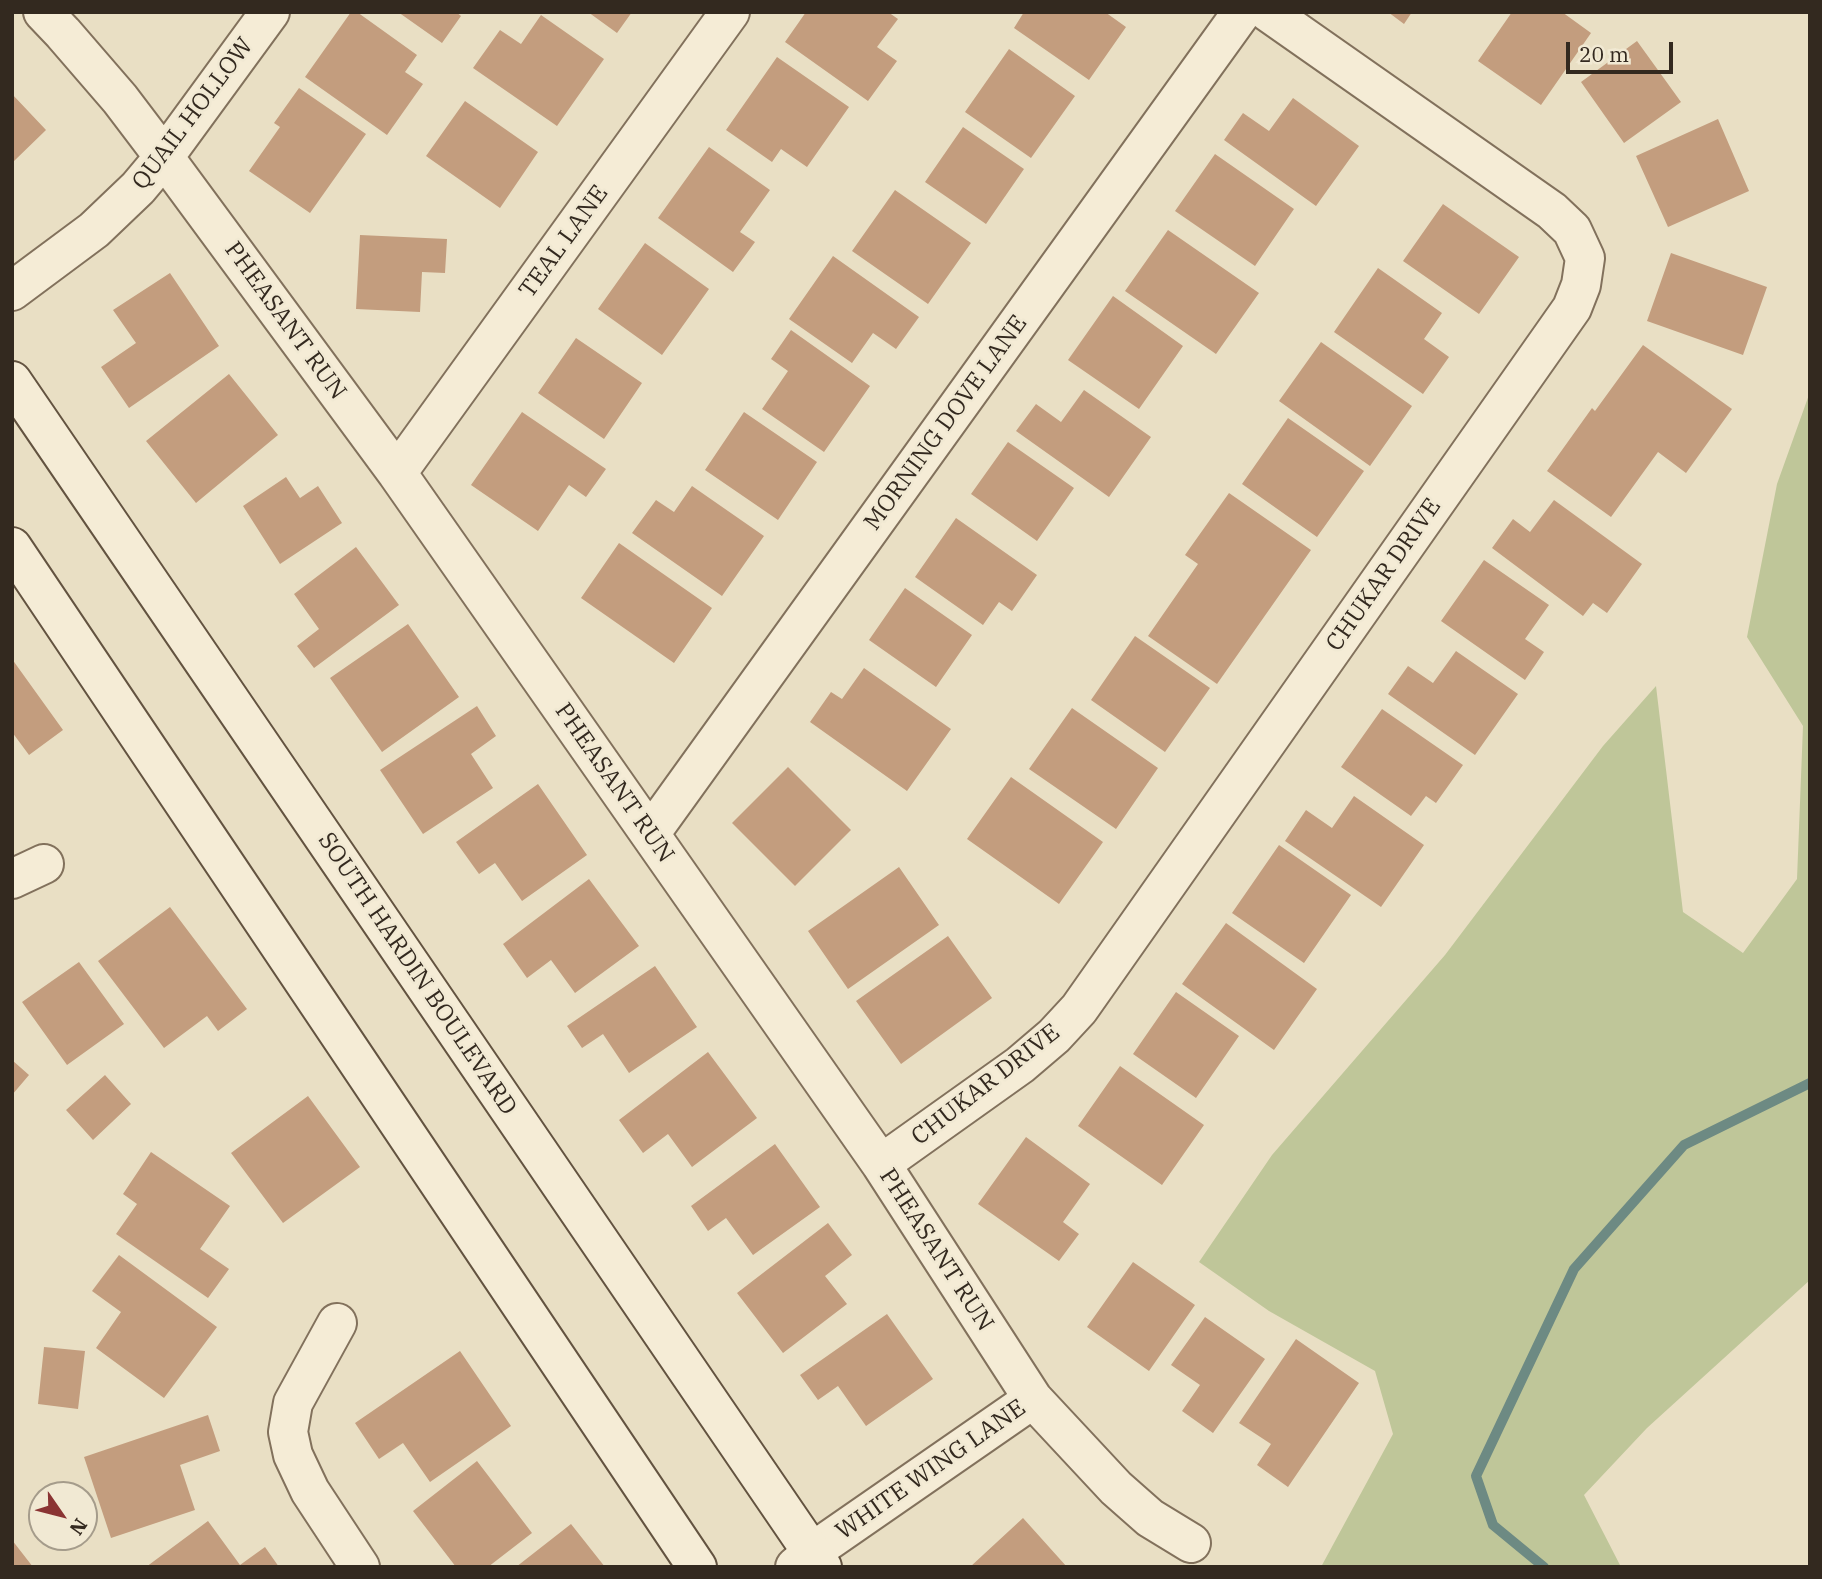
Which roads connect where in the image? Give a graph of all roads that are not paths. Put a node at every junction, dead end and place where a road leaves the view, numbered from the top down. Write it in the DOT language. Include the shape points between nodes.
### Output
graph roads {
  1 [pos="43,12"];
  2 [pos="270,12"];
  3 [pos="730,12"];
  4 [pos="1242,12"];
  5 [pos="1268,12"];
  6 [pos="164,157"];
  7 [pos="12,291"];
  8 [pos="12,381"];
  9 [pos="397,472"];
  10 [pos="12,547"];
  11 [pos="650,834"];
  12 [pos="881,1164"];
  13 [pos="337,1323"];
  14 [pos="1033,1399"];
  15 [pos="1191,1543"];
  16 [pos="809,1562"];
  17 [pos="360,1567"];
  18 [pos="696,1567"];
  1 -- 6 [label="street, PHEASANT RUN"];
  2 -- 6 [label="street, QUAIL HOLLOW"];
  3 -- 9 [label="street, TEAL LANE"];
  4 -- 11 [label="street, MORNING DOVE LANE"];
  5 -- 12 [label="street, CHUKAR DRIVE" via="1552,211 1572,230 1585,258 1581,285 1572,307 1079,1009 1020,1065"];
  6 -- 7 [label="street, QUAIL HOLLOW" via="94,230"];
  6 -- 9 [label="street, PHEASANT RUN"];
  8 -- 16 [label="street, SOUTH HARDIN BOULEVARD"];
  9 -- 11 [label="street, PHEASANT RUN"];
  10 -- 18 [label="street"];
  11 -- 12 [label="street, PHEASANT RUN"];
  12 -- 14 [label="street, PHEASANT RUN"];
  13 -- 17 [label="street" via="293,1404 288,1432 310,1491"];
  14 -- 15 [label="street, PHEASANT RUN" via="1116,1488 1150,1518"];
  14 -- 16 [label="street, WHITE WING LANE"];
}
